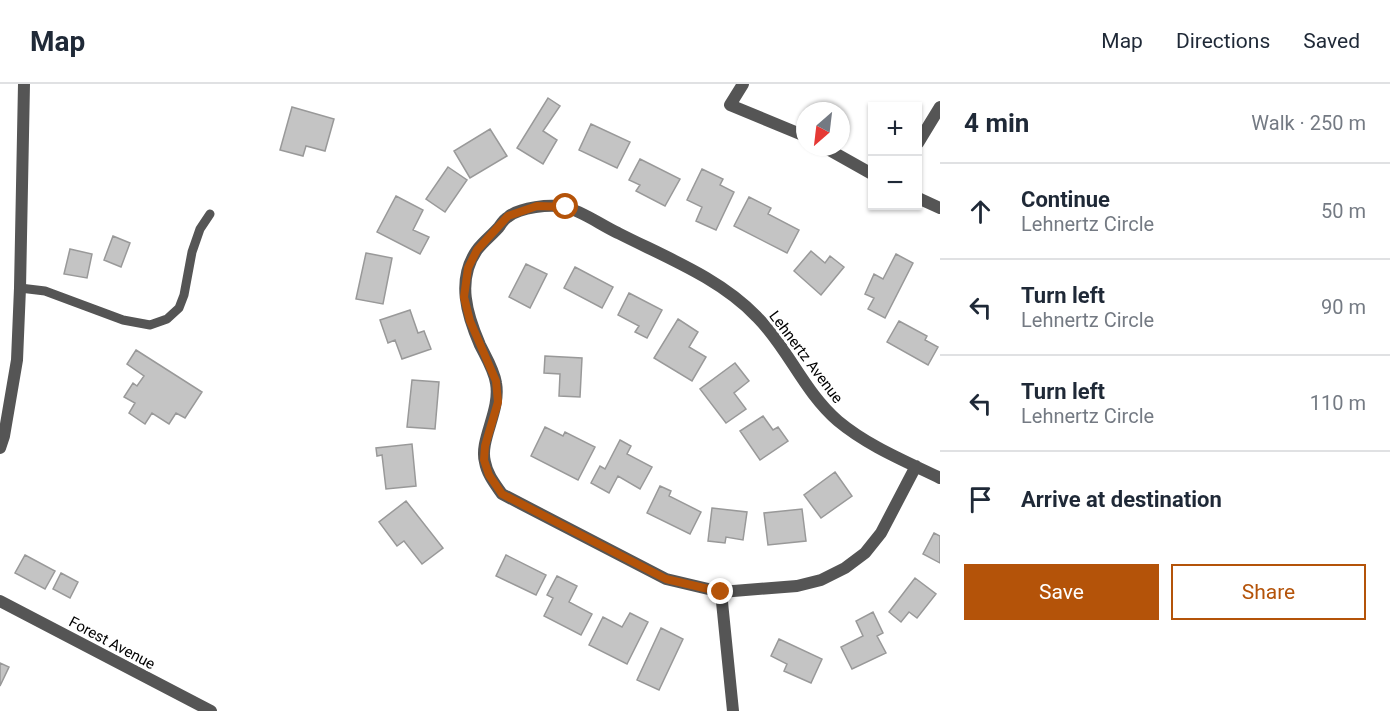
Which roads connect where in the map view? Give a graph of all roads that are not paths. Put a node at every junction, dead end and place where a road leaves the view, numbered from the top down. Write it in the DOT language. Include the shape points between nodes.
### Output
graph roads {
  1 [pos="24,84"];
  2 [pos="743,84"];
  3 [pos="940,107"];
  4 [pos="796,132"];
  5 [pos="922,136"];
  6 [pos="840,156"];
  7 [pos="868,171"];
  8 [pos="922,200"];
  9 [pos="940,208"];
  10 [pos="210,214"];
  11 [pos="20,288"];
  12 [pos="2,435"];
  13 [pos="0,448"];
  14 [pos="916,466"];
  15 [pos="940,478"];
  16 [pos="721,592"];
  17 [pos="0,601"];
  18 [pos="211,711"];
  19 [pos="733,711"];
  1 -- 11 [label="street"];
  2 -- 4 [label="street" via="730,105"];
  3 -- 5 [label="street"];
  6 -- 7 [label="street"];
  8 -- 9 [label="street"];
  10 -- 11 [label="lane" via="192,252 179,308 167,319 150,325 123,320 45,291"];
  11 -- 12 [label="street" via="17,360"];
  12 -- 13 [label="street"];
  14 -- 15 [label="street, Lehnertz Avenue"];
  14 -- 16 [label="street" via="881,533 845,568 797,586"];
  14 -- 16 [label="street, Lehnertz Avenue" via="863,441 836,419 818,401 758,317 700,275 566,207 537,206 508,216 477,250 468,268 464,297 496,381 498,402 484,453 489,475 502,494 666,579"];
  16 -- 19 [label="street"];
  17 -- 18 [label="street, Forest Avenue"];
}
